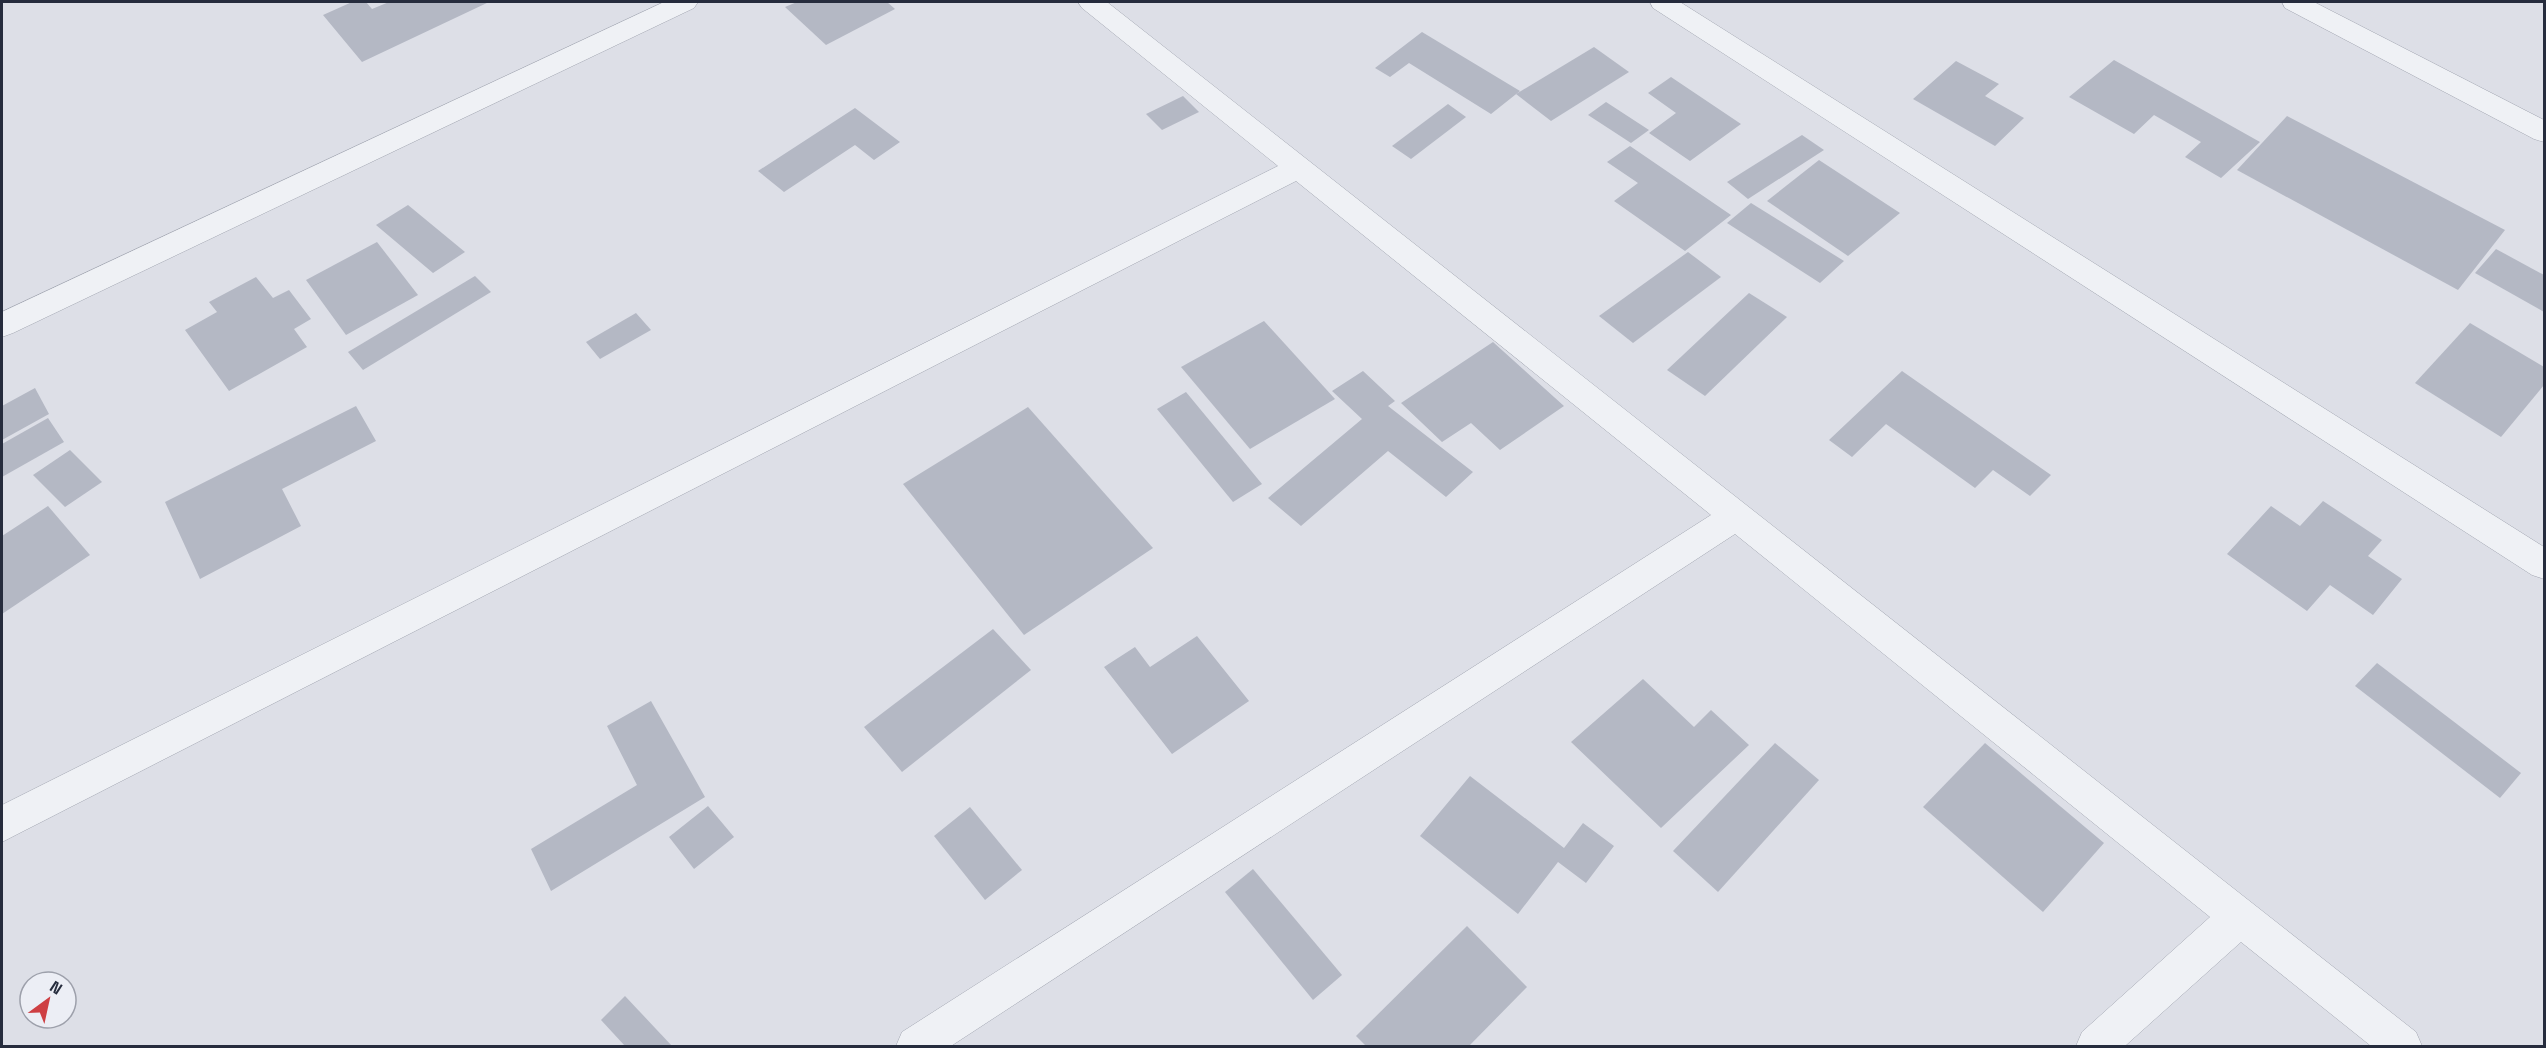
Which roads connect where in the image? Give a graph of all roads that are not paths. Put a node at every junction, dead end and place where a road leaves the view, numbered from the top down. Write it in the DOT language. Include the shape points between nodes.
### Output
graph roads {
  1 [pos="685,2"];
  2 [pos="1091,2"];
  3 [pos="1662,2"];
  4 [pos="2294,2"];
  5 [pos="2544,132"];
  6 [pos="1299,167"];
  7 [pos="2,325"];
  8 [pos="1736,516"];
  9 [pos="2544,565"];
  10 [pos="2,824"];
  11 [pos="2239,917"];
  12 [pos="916,1047"];
  13 [pos="2096,1047"];
  14 [pos="2402,1047"];
  1 -- 7 [label="street"];
  2 -- 6 [label="street"];
  3 -- 9 [label="street"];
  4 -- 5 [label="street"];
  6 -- 8 [label="street"];
  6 -- 10 [label="street"];
  8 -- 11 [label="street"];
  8 -- 12 [label="street"];
  11 -- 13 [label="street"];
  11 -- 14 [label="street"];
}
